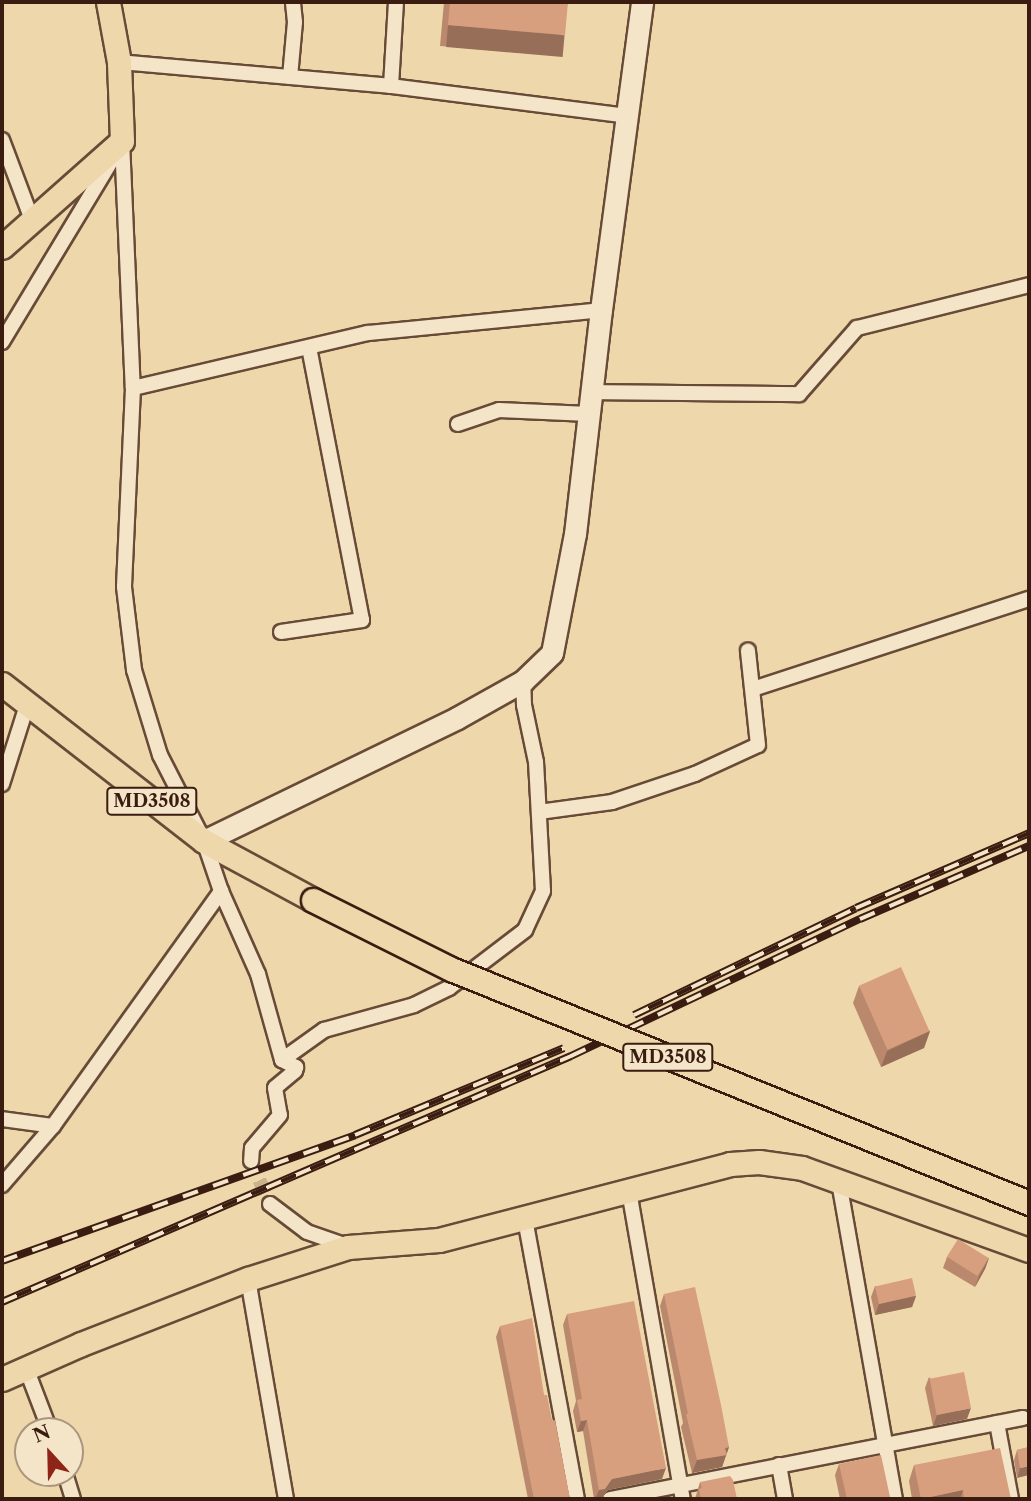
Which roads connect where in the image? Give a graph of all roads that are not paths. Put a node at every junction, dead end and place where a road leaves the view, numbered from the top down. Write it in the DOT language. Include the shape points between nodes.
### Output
graph roads {
  1 [pos="108,2"];
  2 [pos="293,2"];
  3 [pos="396,2"];
  4 [pos="642,2"];
  5 [pos="119,62"];
  6 [pos="290,77"];
  7 [pos="391,86"];
  8 [pos="628,116"];
  9 [pos="2,140"];
  10 [pos="122,141"];
  11 [pos="32,220"];
  12 [pos="2,247"];
  13 [pos="1029,285"];
  14 [pos="601,310"];
  15 [pos="2,342"];
  16 [pos="309,347"];
  17 [pos="132,387"];
  18 [pos="592,392"];
  19 [pos="589,414"];
  20 [pos="458,424"];
  21 [pos="1029,599"];
  22 [pos="281,632"];
  23 [pos="748,651"];
  24 [pos="523,681"];
  25 [pos="2,684"];
  26 [pos="754,689"];
  27 [pos="27,705"];
  28 [pos="2,784"];
  29 [pos="539,812"];
  30 [pos="204,841"];
  31 [pos="221,891"];
  32 [pos="282,1060"];
  33 [pos="2,1119"];
  34 [pos="54,1126"];
  35 [pos="251,1161"];
  36 [pos="839,1182"];
  37 [pos="2,1185"];
  38 [pos="629,1191"];
  39 [pos="1029,1203"];
  40 [pos="270,1205"];
  41 [pos="525,1219"];
  42 [pos="348,1247"];
  43 [pos="1029,1250"];
  44 [pos="248,1279"];
  45 [pos="26,1368"];
  46 [pos="2,1379"];
  47 [pos="45,1417"];
  48 [pos="1023,1418"];
  49 [pos="997,1423"];
  50 [pos="883,1443"];
  51 [pos="779,1465"];
  52 [pos="681,1493"];
  53 [pos="286,1499"];
  54 [pos="577,1499"];
  55 [pos="610,1499"];
  56 [pos="785,1499"];
  57 [pos="895,1499"];
  58 [pos="1010,1499"];
  1 -- 5 [label="main road"];
  2 -- 6 [label="street"];
  3 -- 7 [label="street"];
  4 -- 8 [label="street"];
  5 -- 6 [label="street"];
  5 -- 10 [label="main road"];
  6 -- 7 [label="street"];
  7 -- 8 [label="street"];
  8 -- 14 [label="street"];
  9 -- 11 [label="street"];
  10 -- 11 [label="main road"];
  10 -- 15 [label="street"];
  10 -- 17 [label="street"];
  11 -- 12 [label="main road"];
  13 -- 18 [label="street" via="857,328 799,394"];
  14 -- 16 [label="street" via="368,333"];
  14 -- 18 [label="street"];
  16 -- 17 [label="street"];
  16 -- 22 [label="street" via="362,620"];
  17 -- 30 [label="street" via="124,587 134,670 160,755"];
  18 -- 19 [label="street"];
  19 -- 20 [label="street" via="499,410"];
  19 -- 24 [label="street" via="575,534 552,653"];
  21 -- 26 [label="street"];
  23 -- 26 [label="street"];
  24 -- 29 [label="street"];
  24 -- 30 [label="street"];
  25 -- 27 [label="main road, MD3508"];
  26 -- 29 [label="street" via="758,745 695,774 612,802"];
  27 -- 28 [label="street"];
  27 -- 30 [label="main road, MD3508"];
  29 -- 32 [label="street" via="543,891 525,930 449,988 414,1005 324,1030"];
  30 -- 31 [label="street"];
  30 -- 39 [label="main road, MD3508, bridge" via="451,969"];
  31 -- 32 [label="street" via="258,974"];
  31 -- 34 [label="street"];
  32 -- 35 [label="street" via="296,1067 295,1072 275,1088 280,1115 252,1148"];
  33 -- 34 [label="street"];
  34 -- 37 [label="street"];
  36 -- 38 [label="main road" via="802,1168 758,1162 694,1171"];
  36 -- 43 [label="main road"];
  36 -- 50 [label="street"];
  38 -- 41 [label="main road"];
  38 -- 52 [label="street"];
  40 -- 42 [label="street" via="307,1232"];
  41 -- 42 [label="main road" via="439,1240"];
  41 -- 54 [label="street"];
  42 -- 44 [label="main road"];
  44 -- 45 [label="main road"];
  44 -- 53 [label="street"];
  45 -- 46 [label="main road"];
  45 -- 47 [label="street"];
  48 -- 49 [label="street"];
  49 -- 50 [label="street"];
  49 -- 58 [label="street"];
  50 -- 51 [label="street"];
  50 -- 57 [label="street"];
  51 -- 52 [label="street"];
  51 -- 56 [label="street"];
  52 -- 55 [label="street"];
}
